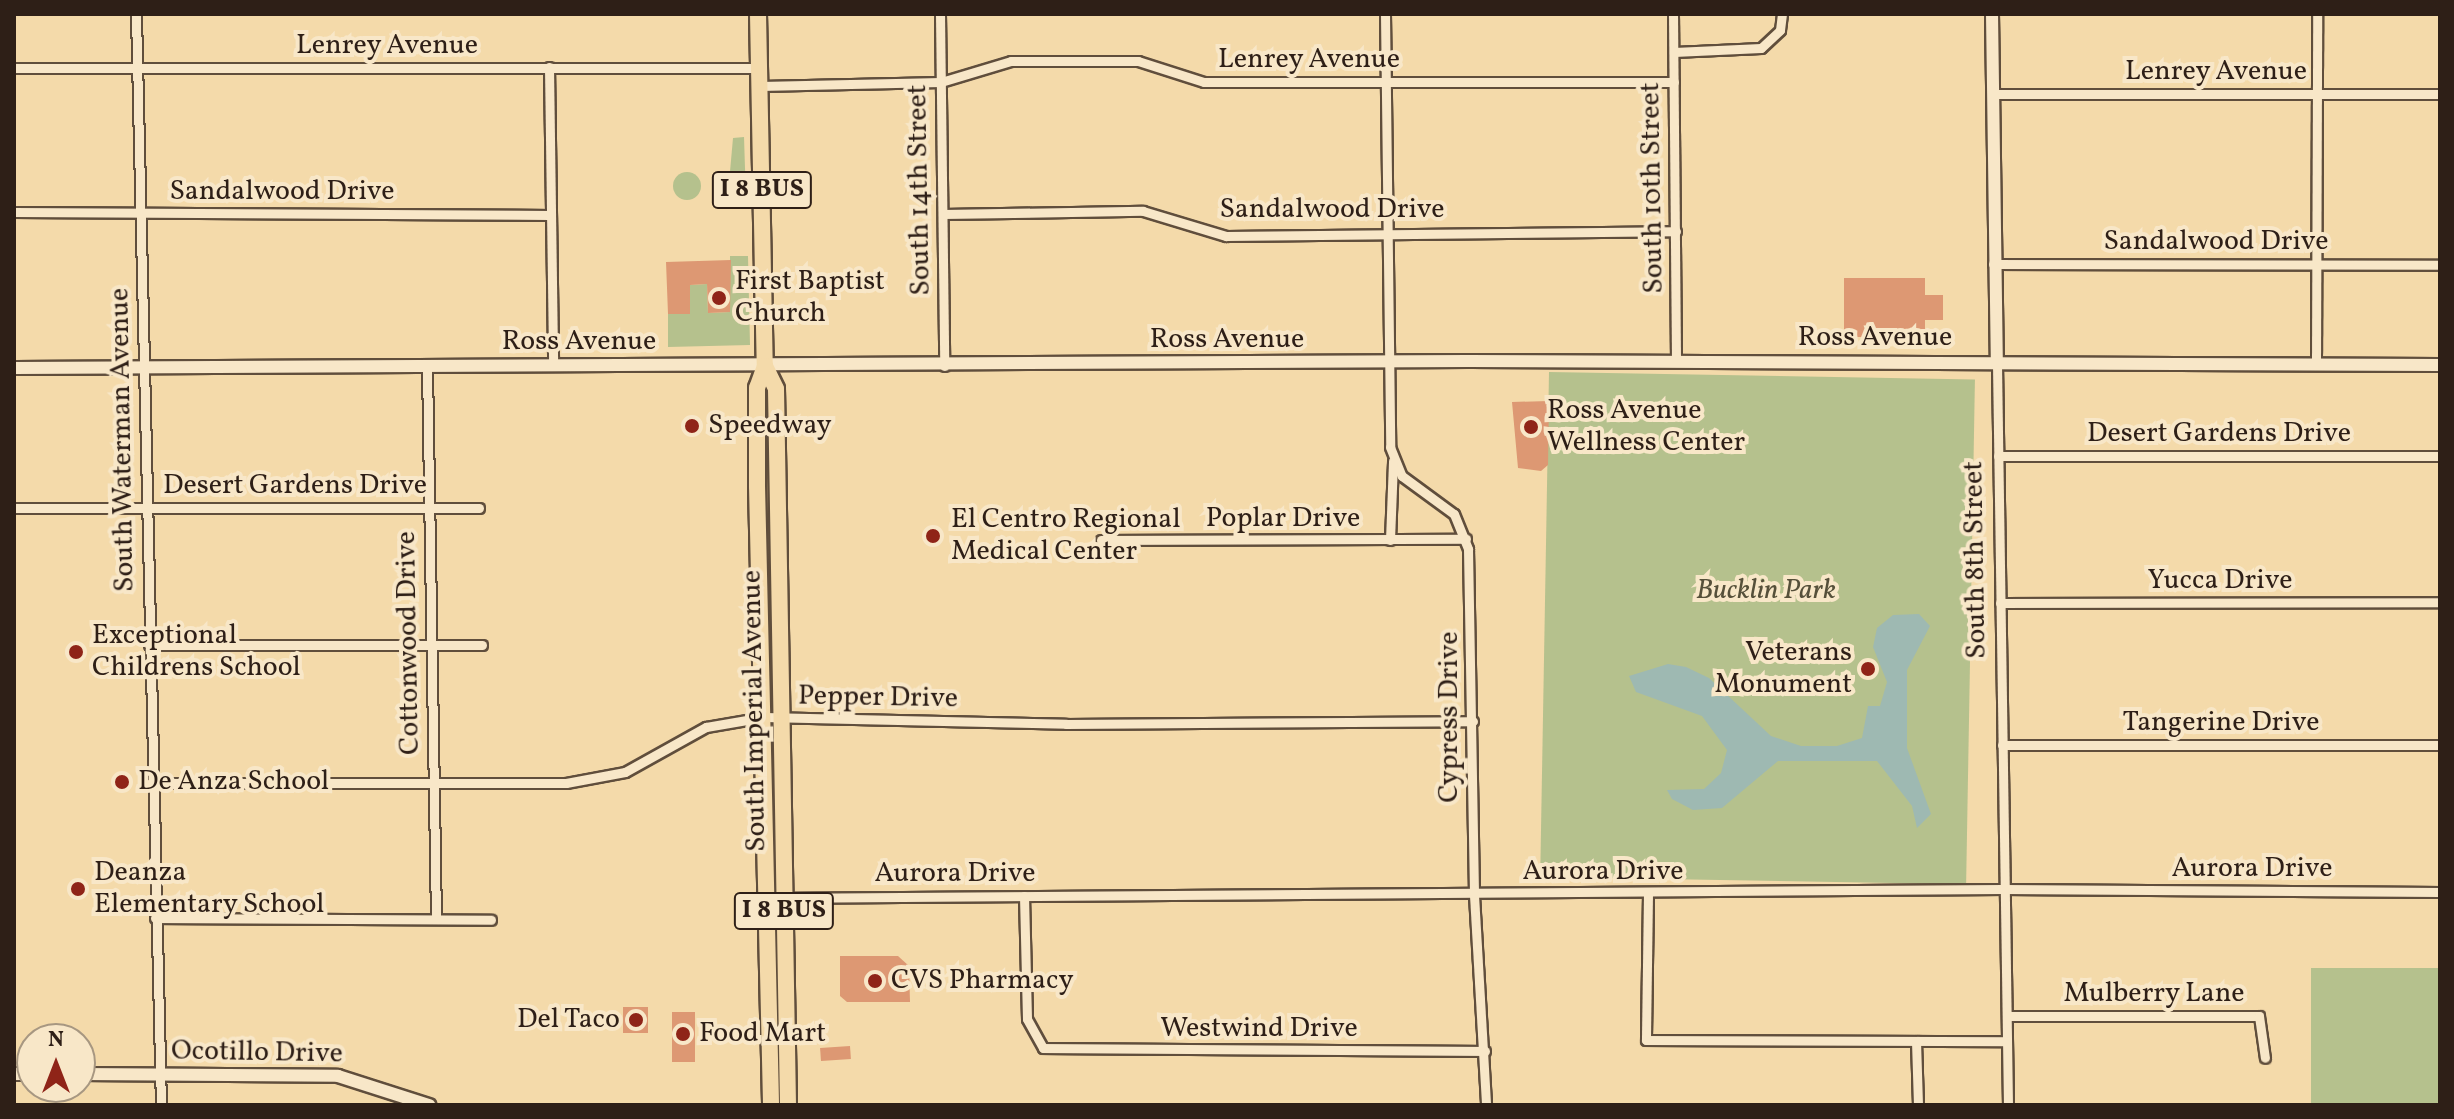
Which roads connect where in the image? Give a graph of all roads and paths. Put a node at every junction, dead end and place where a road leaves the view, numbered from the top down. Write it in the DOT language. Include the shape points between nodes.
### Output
graph roads {
  1 [pos="136,14"];
  2 [pos="758,14"];
  3 [pos="940,14"];
  4 [pos="1385,14"];
  5 [pos="1673,14"];
  6 [pos="1782,14"];
  7 [pos="1992,14"];
  8 [pos="2317,14"];
  9 [pos="1674,52"];
  10 [pos="549,67"];
  11 [pos="14,68"];
  12 [pos="137,68"];
  13 [pos="760,68"];
  14 [pos="941,82"];
  15 [pos="1386,82"];
  16 [pos="1674,82"];
  17 [pos="760,86"];
  18 [pos="1992,94"];
  19 [pos="2316,94"];
  20 [pos="2440,94"];
  21 [pos="14,212"];
  22 [pos="142,213"];
  23 [pos="943,214"];
  24 [pos="550,215"];
  25 [pos="1676,231"];
  26 [pos="1387,233"];
  27 [pos="1993,264"];
  28 [pos="2313,265"];
  29 [pos="2440,265"];
  30 [pos="1389,361"];
  31 [pos="1676,361"];
  32 [pos="1997,364"];
  33 [pos="2316,365"];
  34 [pos="2440,365"];
  35 [pos="427,366"];
  36 [pos="553,366"];
  37 [pos="765,366"];
  38 [pos="944,366"];
  39 [pos="14,368"];
  40 [pos="144,369"];
  41 [pos="1998,456"];
  42 [pos="2440,456"];
  43 [pos="1393,461"];
  44 [pos="429,507"];
  45 [pos="14,508"];
  46 [pos="479,508"];
  47 [pos="146,509"];
  48 [pos="1466,539"];
  49 [pos="1101,540"];
  50 [pos="1390,540"];
  51 [pos="758,543"];
  52 [pos="779,543"];
  53 [pos="2440,602"];
  54 [pos="2000,603"];
  55 [pos="149,645"];
  56 [pos="432,645"];
  57 [pos="482,645"];
  58 [pos="772,718"];
  59 [pos="1473,721"];
  60 [pos="2002,745"];
  61 [pos="2440,745"];
  62 [pos="151,783"];
  63 [pos="433,783"];
  64 [pos="2003,889"];
  65 [pos="2440,892"];
  66 [pos="1648,894"];
  67 [pos="1474,895"];
  68 [pos="1024,896"];
  69 [pos="775,898"];
  70 [pos="155,918"];
  71 [pos="436,919"];
  72 [pos="491,920"];
  73 [pos="2007,1016"];
  74 [pos="1916,1041"];
  75 [pos="2007,1041"];
  76 [pos="1485,1051"];
  77 [pos="2265,1058"];
  78 [pos="96,1074"];
  79 [pos="160,1074"];
  80 [pos="407,1102"];
  81 [pos="161,1105"];
  82 [pos="429,1105"];
  83 [pos="771,1105"];
  84 [pos="788,1105"];
  85 [pos="1486,1105"];
  86 [pos="1918,1105"];
  87 [pos="2008,1105"];
  1 -- 12 [label="street, South Waterman Avenue"];
  2 -- 13 [label="highway, South Imperial Avenue / I 8 BUS"];
  3 -- 14 [label="street, South 14th Street"];
  4 -- 15 [label="street"];
  5 -- 9 [label="street, South 10th Street"];
  6 -- 9 [label="street" via="1780,30 1750,52"];
  7 -- 18 [label="street, South 8th Street"];
  8 -- 19 [label="street"];
  9 -- 16 [label="street, South 10th Street"];
  10 -- 12 [label="street, Lenrey Avenue"];
  10 -- 13 [label="street, Lenrey Avenue"];
  10 -- 24 [label="street"];
  11 -- 12 [label="street, Lenrey Avenue"];
  12 -- 22 [label="street, South Waterman Avenue"];
  13 -- 17 [label="highway, South Imperial Avenue / I 8 BUS"];
  14 -- 15 [label="street, Lenrey Avenue" via="1011,61 1138,61 1204,82"];
  14 -- 17 [label="street, Lenrey Avenue"];
  14 -- 23 [label="street, South 14th Street"];
  15 -- 16 [label="street, Lenrey Avenue"];
  15 -- 26 [label="street"];
  16 -- 25 [label="street, South 10th Street"];
  17 -- 37 [label="highway, South Imperial Avenue / I 8 BUS"];
  18 -- 19 [label="street, Lenrey Avenue"];
  18 -- 27 [label="street, South 8th Street"];
  19 -- 20 [label="street, Lenrey Avenue"];
  19 -- 28 [label="street"];
  21 -- 22 [label="street, Sandalwood Drive"];
  22 -- 24 [label="street, Sandalwood Drive"];
  22 -- 40 [label="street, South Waterman Avenue"];
  23 -- 26 [label="street, Sandalwood Drive" via="1143,211 1226,236"];
  23 -- 38 [label="street, South 14th Street"];
  24 -- 36 [label="street"];
  25 -- 26 [label="street, Sandalwood Drive"];
  25 -- 31 [label="street, South 10th Street"];
  26 -- 30 [label="street"];
  27 -- 28 [label="street, Sandalwood Drive"];
  27 -- 32 [label="street, South 8th Street"];
  28 -- 29 [label="street, Sandalwood Drive"];
  28 -- 33 [label="street"];
  30 -- 31 [label="street, Ross Avenue"];
  30 -- 38 [label="street, Ross Avenue"];
  30 -- 43 [label="street"];
  31 -- 32 [label="street, Ross Avenue"];
  32 -- 33 [label="street, Ross Avenue"];
  32 -- 41 [label="street, South 8th Street"];
  33 -- 34 [label="street, Ross Avenue"];
  35 -- 36 [label="street, Ross Avenue"];
  35 -- 40 [label="street, Ross Avenue"];
  35 -- 44 [label="street, Cottonwood Drive"];
  36 -- 37 [label="street, Ross Avenue"];
  37 -- 38 [label="street, Ross Avenue"];
  37 -- 51 [label="highway, South Imperial Avenue / I 8 BUS" via="757,388"];
  37 -- 52 [label="highway, South Imperial Avenue / I 8 BUS" via="776,389"];
  39 -- 40 [label="street, Ross Avenue"];
  40 -- 47 [label="street, South Waterman Avenue"];
  41 -- 42 [label="street, Desert Gardens Drive"];
  41 -- 54 [label="street, South 8th Street"];
  43 -- 48 [label="street" via="1402,476 1454,514"];
  43 -- 50 [label="street"];
  44 -- 46 [label="street, Desert Gardens Drive"];
  44 -- 47 [label="street, Desert Gardens Drive"];
  44 -- 56 [label="street, Cottonwood Drive"];
  45 -- 47 [label="street, Desert Gardens Drive"];
  47 -- 55 [label="street, South Waterman Avenue"];
  48 -- 50 [label="street, Poplar Drive"];
  48 -- 59 [label="street, Cypress Drive"];
  49 -- 50 [label="street, Poplar Drive"];
  51 -- 52 [label="highway"];
  51 -- 58 [label="highway, South Imperial Avenue / I 8 BUS"];
  52 -- 58 [label="highway, South Imperial Avenue / I 8 BUS"];
  53 -- 54 [label="street, Yucca Drive"];
  54 -- 60 [label="street, South 8th Street"];
  55 -- 56 [label="street"];
  55 -- 62 [label="street, South Waterman Avenue"];
  56 -- 57 [label="street"];
  56 -- 63 [label="street, Cottonwood Drive"];
  58 -- 59 [label="street, Pepper Drive"];
  58 -- 63 [label="street, Pepper Drive" via="706,727 625,772 566,783"];
  58 -- 69 [label="highway, South Imperial Avenue / I 8 BUS"];
  59 -- 67 [label="street, Cypress Drive"];
  60 -- 61 [label="street, Tangerine Drive"];
  60 -- 64 [label="street, South 8th Street"];
  62 -- 63 [label="street, Pepper Drive"];
  62 -- 70 [label="street, South Waterman Avenue"];
  63 -- 71 [label="street, Cottonwood Drive"];
  64 -- 65 [label="street, Aurora Drive"];
  64 -- 66 [label="street, Aurora Drive"];
  64 -- 73 [label="street, South 8th Street"];
  66 -- 67 [label="street, Aurora Drive"];
  66 -- 74 [label="street" via="1646,1040"];
  67 -- 68 [label="street, Aurora Drive"];
  67 -- 76 [label="street, Cypress Drive"];
  68 -- 69 [label="street, Aurora Drive"];
  68 -- 76 [label="street, Westwind Drive" via="1027,1019 1035,1042 1057,1050"];
  69 -- 83 [label="highway, South Imperial Avenue / I 8 BUS"];
  69 -- 84 [label="highway, South Imperial Avenue / I 8 BUS"];
  70 -- 71 [label="street"];
  70 -- 79 [label="street, South Waterman Avenue"];
  71 -- 72 [label="street"];
  73 -- 75 [label="street, South 8th Street"];
  73 -- 77 [label="street, Mulberry Lane" via="2259,1016"];
  74 -- 75 [label="street"];
  74 -- 86 [label="street"];
  75 -- 87 [label="street, South 8th Street"];
  76 -- 85 [label="street, Cypress Drive"];
  78 -- 79 [label="street, Ocotillo Drive"];
  79 -- 80 [label="street, Ocotillo Drive" via="338,1076"];
  79 -- 81 [label="street, South Waterman Avenue"];
  80 -- 82 [label="street, Ocotillo Drive"];
}
